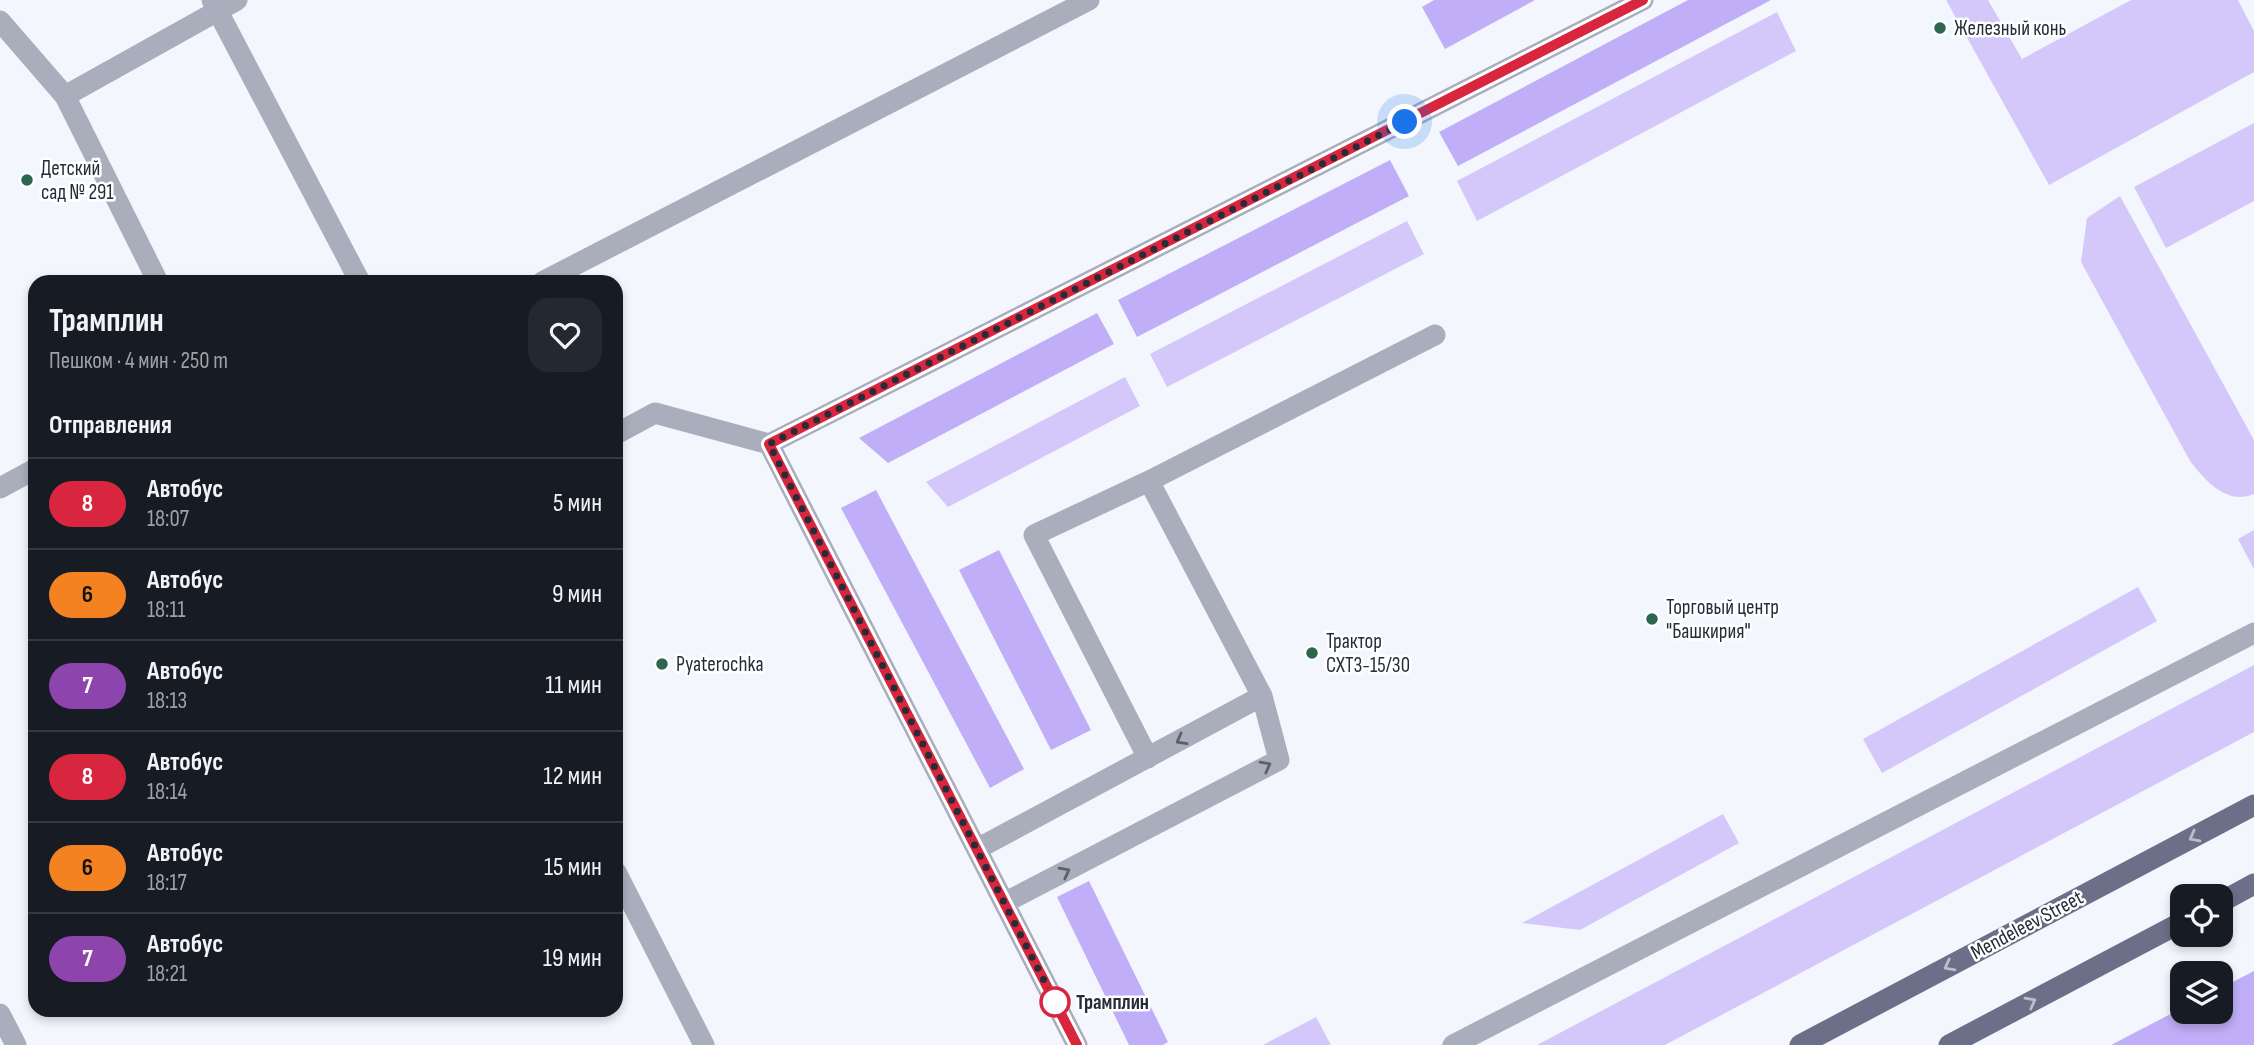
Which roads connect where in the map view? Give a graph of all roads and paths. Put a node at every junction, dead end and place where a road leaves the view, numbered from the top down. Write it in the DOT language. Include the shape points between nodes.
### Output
graph roads {
  1 [pos="237,0"];
  2 [pos="1089,0"];
  3 [pos="1643,0"];
  4 [pos="215,5"];
  5 [pos="0,21"];
  6 [pos="65,96"];
  7 [pos="154,275"];
  8 [pos="356,275"];
  9 [pos="556,275"];
  10 [pos="1435,335"];
  11 [pos="623,430"];
  12 [pos="769,444"];
  13 [pos="28,473"];
  14 [pos="1149,481"];
  15 [pos="0,488"];
  16 [pos="2254,633"];
  17 [pos="1262,696"];
  18 [pos="1148,758"];
  19 [pos="2254,805"];
  20 [pos="977,849"];
  21 [pos="2254,884"];
  22 [pos="623,886"];
  23 [pos="2233,895"];
  24 [pos="1004,903"];
  25 [pos="2170,928"];
  26 [pos="0,1014"];
  27 [pos="16,1045"];
  28 [pos="704,1045"];
  29 [pos="1077,1045"];
  30 [pos="1453,1045"];
  31 [pos="1800,1045"];
  32 [pos="1949,1045"];
  1 -- 4 [label="street"];
  2 -- 9 [label="street"];
  3 -- 12 [label="street"];
  4 -- 6 [label="street"];
  4 -- 8 [label="street"];
  5 -- 6 [label="street"];
  6 -- 7 [label="street"];
  10 -- 14 [label="street"];
  11 -- 12 [label="street" via="655,413"];
  12 -- 20 [label="street"];
  13 -- 15 [label="street"];
  14 -- 17 [label="street"];
  14 -- 18 [label="street" via="1034,535"];
  16 -- 30 [label="street"];
  17 -- 18 [label="street, one-way"];
  24 -- 17 [label="street, one-way" via="1279,760"];
  18 -- 20 [label="street"];
  19 -- 31 [label="main road, Mendeleev Street, one-way"];
  20 -- 24 [label="street"];
  21 -- 23 [label="main road"];
  22 -- 28 [label="street"];
  24 -- 29 [label="street"];
  32 -- 25 [label="main road, one-way"];
  26 -- 27 [label="street"];
}
